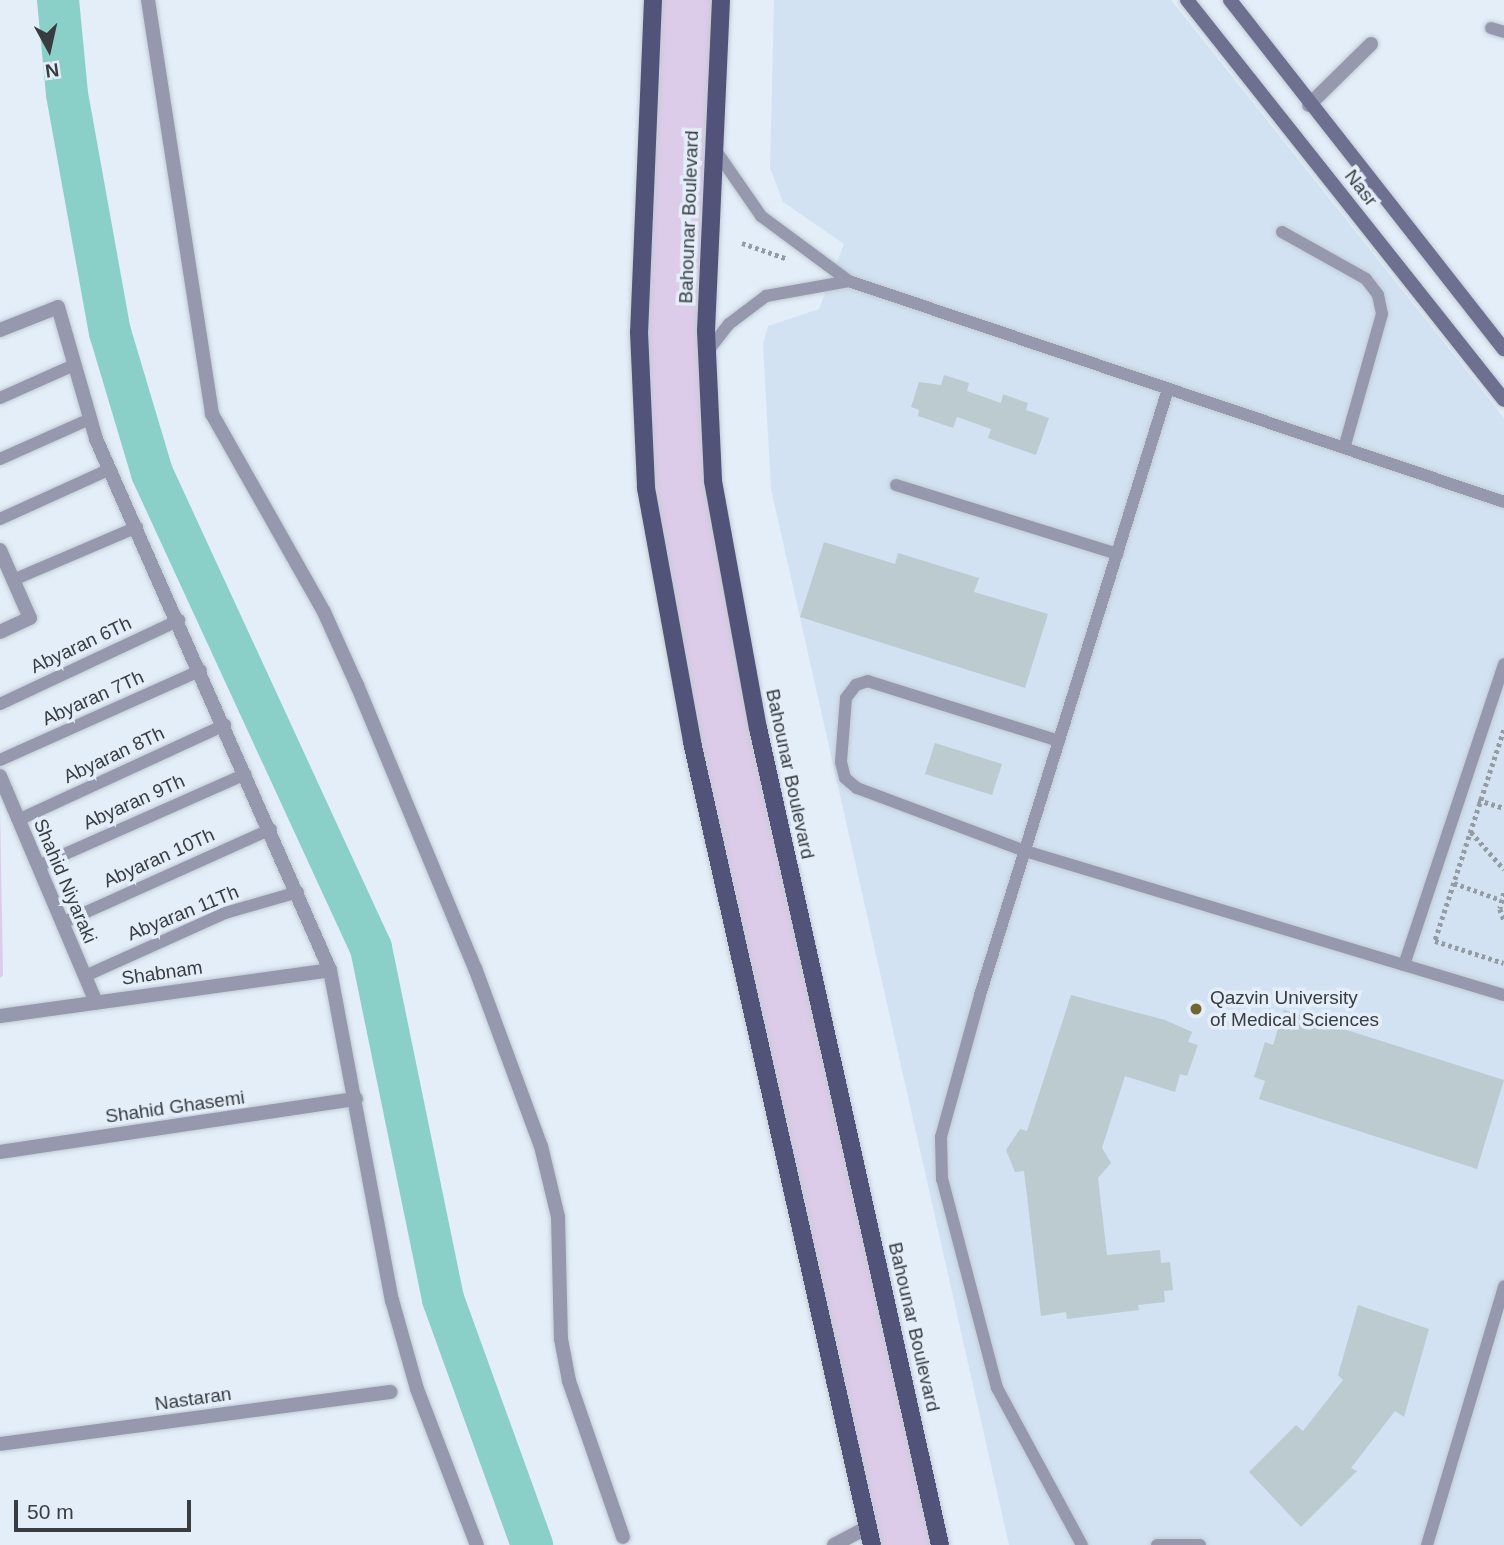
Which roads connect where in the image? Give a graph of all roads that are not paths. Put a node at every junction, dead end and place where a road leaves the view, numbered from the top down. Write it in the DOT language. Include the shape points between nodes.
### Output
graph roads {
  1 [pos="148,0"];
  2 [pos="653,0"];
  3 [pos="720,0"];
  4 [pos="1187,0"];
  5 [pos="1230,0"];
  6 [pos="1371,44"];
  7 [pos="1309,104"];
  8 [pos="712,145"];
  9 [pos="1282,232"];
  10 [pos="849,281"];
  11 [pos="0,330"];
  12 [pos="1504,350"];
  13 [pos="707,352"];
  14 [pos="74,365"];
  15 [pos="1168,389"];
  16 [pos="0,398"];
  17 [pos="1504,400"];
  18 [pos="90,419"];
  19 [pos="1343,448"];
  20 [pos="0,458"];
  21 [pos="110,470"];
  22 [pos="896,485"];
  23 [pos="1504,502"];
  24 [pos="0,519"];
  25 [pos="137,527"];
  26 [pos="0,550"];
  27 [pos="1117,554"];
  28 [pos="13,580"];
  29 [pos="179,620"];
  30 [pos="0,632"];
  31 [pos="1504,664"];
  32 [pos="201,670"];
  33 [pos="0,704"];
  34 [pos="225,725"];
  35 [pos="1059,741"];
  36 [pos="0,761"];
  37 [pos="246,774"];
  38 [pos="0,776"];
  39 [pos="18,820"];
  40 [pos="271,830"];
  41 [pos="1025,851"];
  42 [pos="38,866"];
  43 [pos="298,892"];
  44 [pos="62,923"];
  45 [pos="1404,965"];
  46 [pos="330,970"];
  47 [pos="85,976"];
  48 [pos="1504,995"];
  49 [pos="96,1002"];
  50 [pos="0,1016"];
  51 [pos="356,1100"];
  52 [pos="0,1152"];
  53 [pos="1504,1286"];
  54 [pos="391,1392"];
  55 [pos="0,1444"];
  56 [pos="869,1526"];
  57 [pos="623,1537"];
  58 [pos="477,1545"];
  59 [pos="834,1545"];
  60 [pos="872,1545"];
  61 [pos="940,1545"];
  62 [pos="1082,1545"];
  63 [pos="1157,1545"];
  64 [pos="1200,1545"];
  65 [pos="1427,1545"];
  1 -- 57 [label="street" via="212,414 324,612 363,697 475,968 541,1146 558,1217 561,1339 569,1381"];
  2 -- 56 [label="main road" via="639,332 646,488 692,742"];
  3 -- 8 [label="main road, Bahounar Boulevard"];
  4 -- 17 [label="street, Nasr"];
  5 -- 7 [label="street, Nasr"];
  6 -- 7 [label="street"];
  7 -- 12 [label="street, Nasr"];
  8 -- 10 [label="lane" via="761,216"];
  8 -- 13 [label="main road, Bahounar Boulevard"];
  9 -- 19 [label="lane" via="1366,279 1378,295 1382,313"];
  10 -- 13 [label="lane" via="765,296 729,324"];
  10 -- 15 [label="lane"];
  11 -- 14 [label="street" via="58,307"];
  13 -- 61 [label="main road, Bahounar Boulevard" via="713,481 732,604"];
  14 -- 16 [label="lane"];
  14 -- 18 [label="street"];
  15 -- 19 [label="lane"];
  15 -- 27 [label="lane"];
  18 -- 20 [label="lane"];
  18 -- 21 [label="street"];
  19 -- 23 [label="lane"];
  21 -- 24 [label="lane"];
  21 -- 25 [label="street"];
  22 -- 27 [label="lane"];
  25 -- 28 [label="lane"];
  25 -- 29 [label="street"];
  26 -- 28 [label="street"];
  27 -- 35 [label="lane"];
  28 -- 30 [label="street" via="30,618"];
  29 -- 32 [label="street"];
  29 -- 33 [label="lane, Abyaran 6Th"];
  31 -- 45 [label="lane"];
  32 -- 34 [label="street"];
  32 -- 36 [label="lane, Abyaran 7Th"];
  34 -- 37 [label="street"];
  34 -- 39 [label="lane, Abyaran 8Th"];
  35 -- 41 [label="lane"];
  35 -- 41 [label="lane" via="881,683 856,685 846,698 841,762 845,778 857,788"];
  37 -- 40 [label="street"];
  37 -- 42 [label="lane, Abyaran 9Th"];
  38 -- 39 [label="street, Shahid Niyaraki"];
  39 -- 42 [label="street, Shahid Niyaraki"];
  40 -- 43 [label="street"];
  40 -- 44 [label="lane, Abyaran 10Th"];
  41 -- 45 [label="lane"];
  41 -- 62 [label="lane" via="941,1137 942,1179 997,1388"];
  42 -- 44 [label="street, Shahid Niyaraki"];
  43 -- 46 [label="street"];
  43 -- 47 [label="lane, Abyaran 11Th" via="225,913"];
  44 -- 47 [label="street, Shahid Niyaraki"];
  45 -- 48 [label="lane"];
  46 -- 49 [label="street, Shabnam"];
  46 -- 51 [label="street"];
  47 -- 49 [label="street, Shahid Niyaraki"];
  49 -- 50 [label="street, Shabnam"];
  51 -- 52 [label="street, Shahid Ghasemi"];
  51 -- 58 [label="street" via="392,1300 417,1389"];
  53 -- 65 [label="lane"];
  54 -- 55 [label="street, Nastaran"];
  56 -- 59 [label="street"];
  56 -- 60 [label="main road"];
  63 -- 64 [label="lane"];
}
